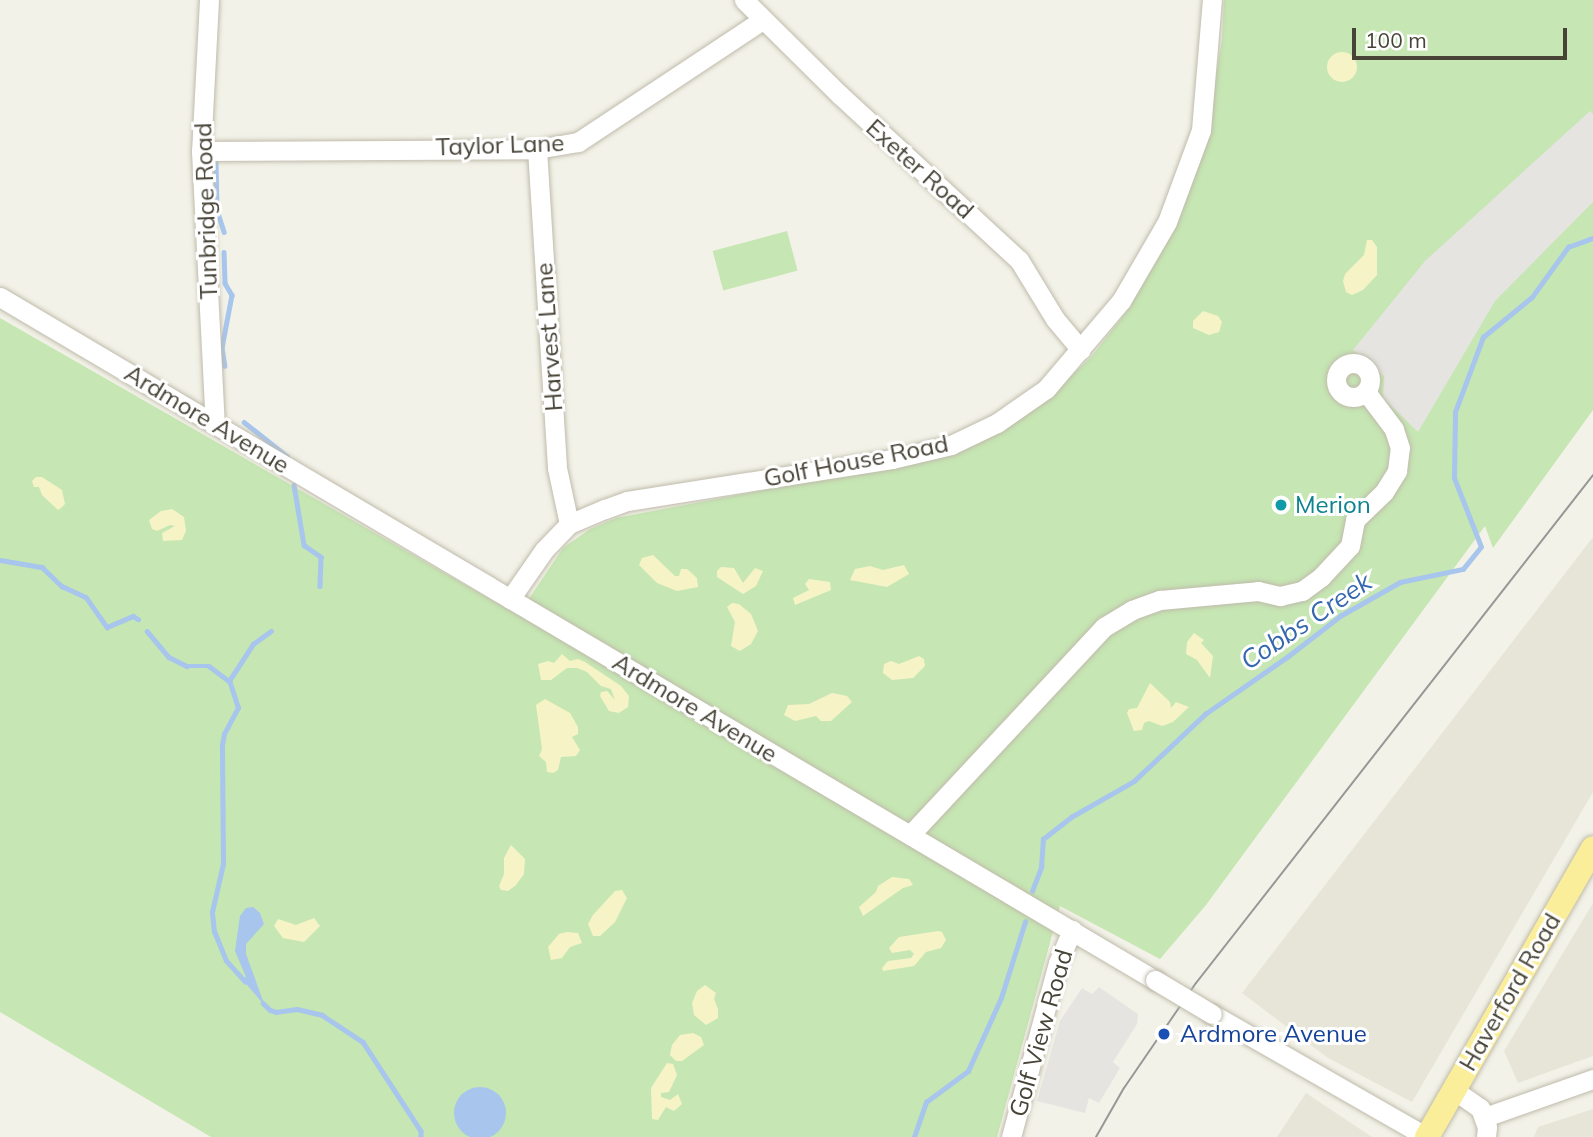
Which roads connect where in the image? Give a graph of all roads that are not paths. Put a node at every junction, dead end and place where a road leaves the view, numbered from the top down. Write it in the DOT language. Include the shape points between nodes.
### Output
graph roads {
  1 [pos="209,0"];
  2 [pos="744,0"];
  3 [pos="1212,0"];
  4 [pos="762,20"];
  5 [pos="537,149"];
  6 [pos="201,151"];
  7 [pos="0,297"];
  8 [pos="1081,350"];
  9 [pos="1366,391"];
  10 [pos="215,423"];
  11 [pos="569,524"];
  12 [pos="510,599"];
  13 [pos="910,835"];
  14 [pos="1593,848"];
  15 [pos="1072,930"];
  16 [pos="1593,1079"];
  17 [pos="1454,1090"];
  18 [pos="1485,1117"];
  19 [pos="1011,1137"];
  20 [pos="1427,1137"];
  21 [pos="1486,1137"];
  1 -- 6 [label="street, Tunbridge Road"];
  2 -- 4 [label="street, Exeter Road"];
  3 -- 8 [label="street, Golf House Road" via="1201,130 1167,222 1121,301"];
  4 -- 5 [label="street, Taylor Lane" via="578,142"];
  4 -- 8 [label="street, Exeter Road" via="1019,260 1055,319"];
  5 -- 6 [label="street, Taylor Lane"];
  5 -- 11 [label="street, Harvest Lane" via="557,468"];
  6 -- 10 [label="street, Tunbridge Road"];
  7 -- 10 [label="street, Ardmore Avenue"];
  8 -- 11 [label="street, Golf House Road" via="1046,389 997,423 951,445 892,459 627,501"];
  9 -- 13 [label="street" via="1394,429 1400,447 1397,471 1384,492 1355,520 1350,546 1321,577 1302,591 1280,596 1258,591 1160,600 1132,610 1104,628"];
  10 -- 12 [label="street, Ardmore Avenue"];
  11 -- 12 [label="street, Golf House Road" via="544,550"];
  12 -- 13 [label="street, Ardmore Avenue"];
  13 -- 15 [label="street, Ardmore Avenue"];
  14 -- 17 [label="main road, Haverford Road"];
  15 -- 19 [label="street, Golf View Road" via="1058,963"];
  15 -- 20 [label="street, Ardmore Avenue, bridge"];
  16 -- 18 [label="street"];
  17 -- 18 [label="street"];
  17 -- 20 [label="main road, Haverford Road"];
  18 -- 21 [label="street"];
}
